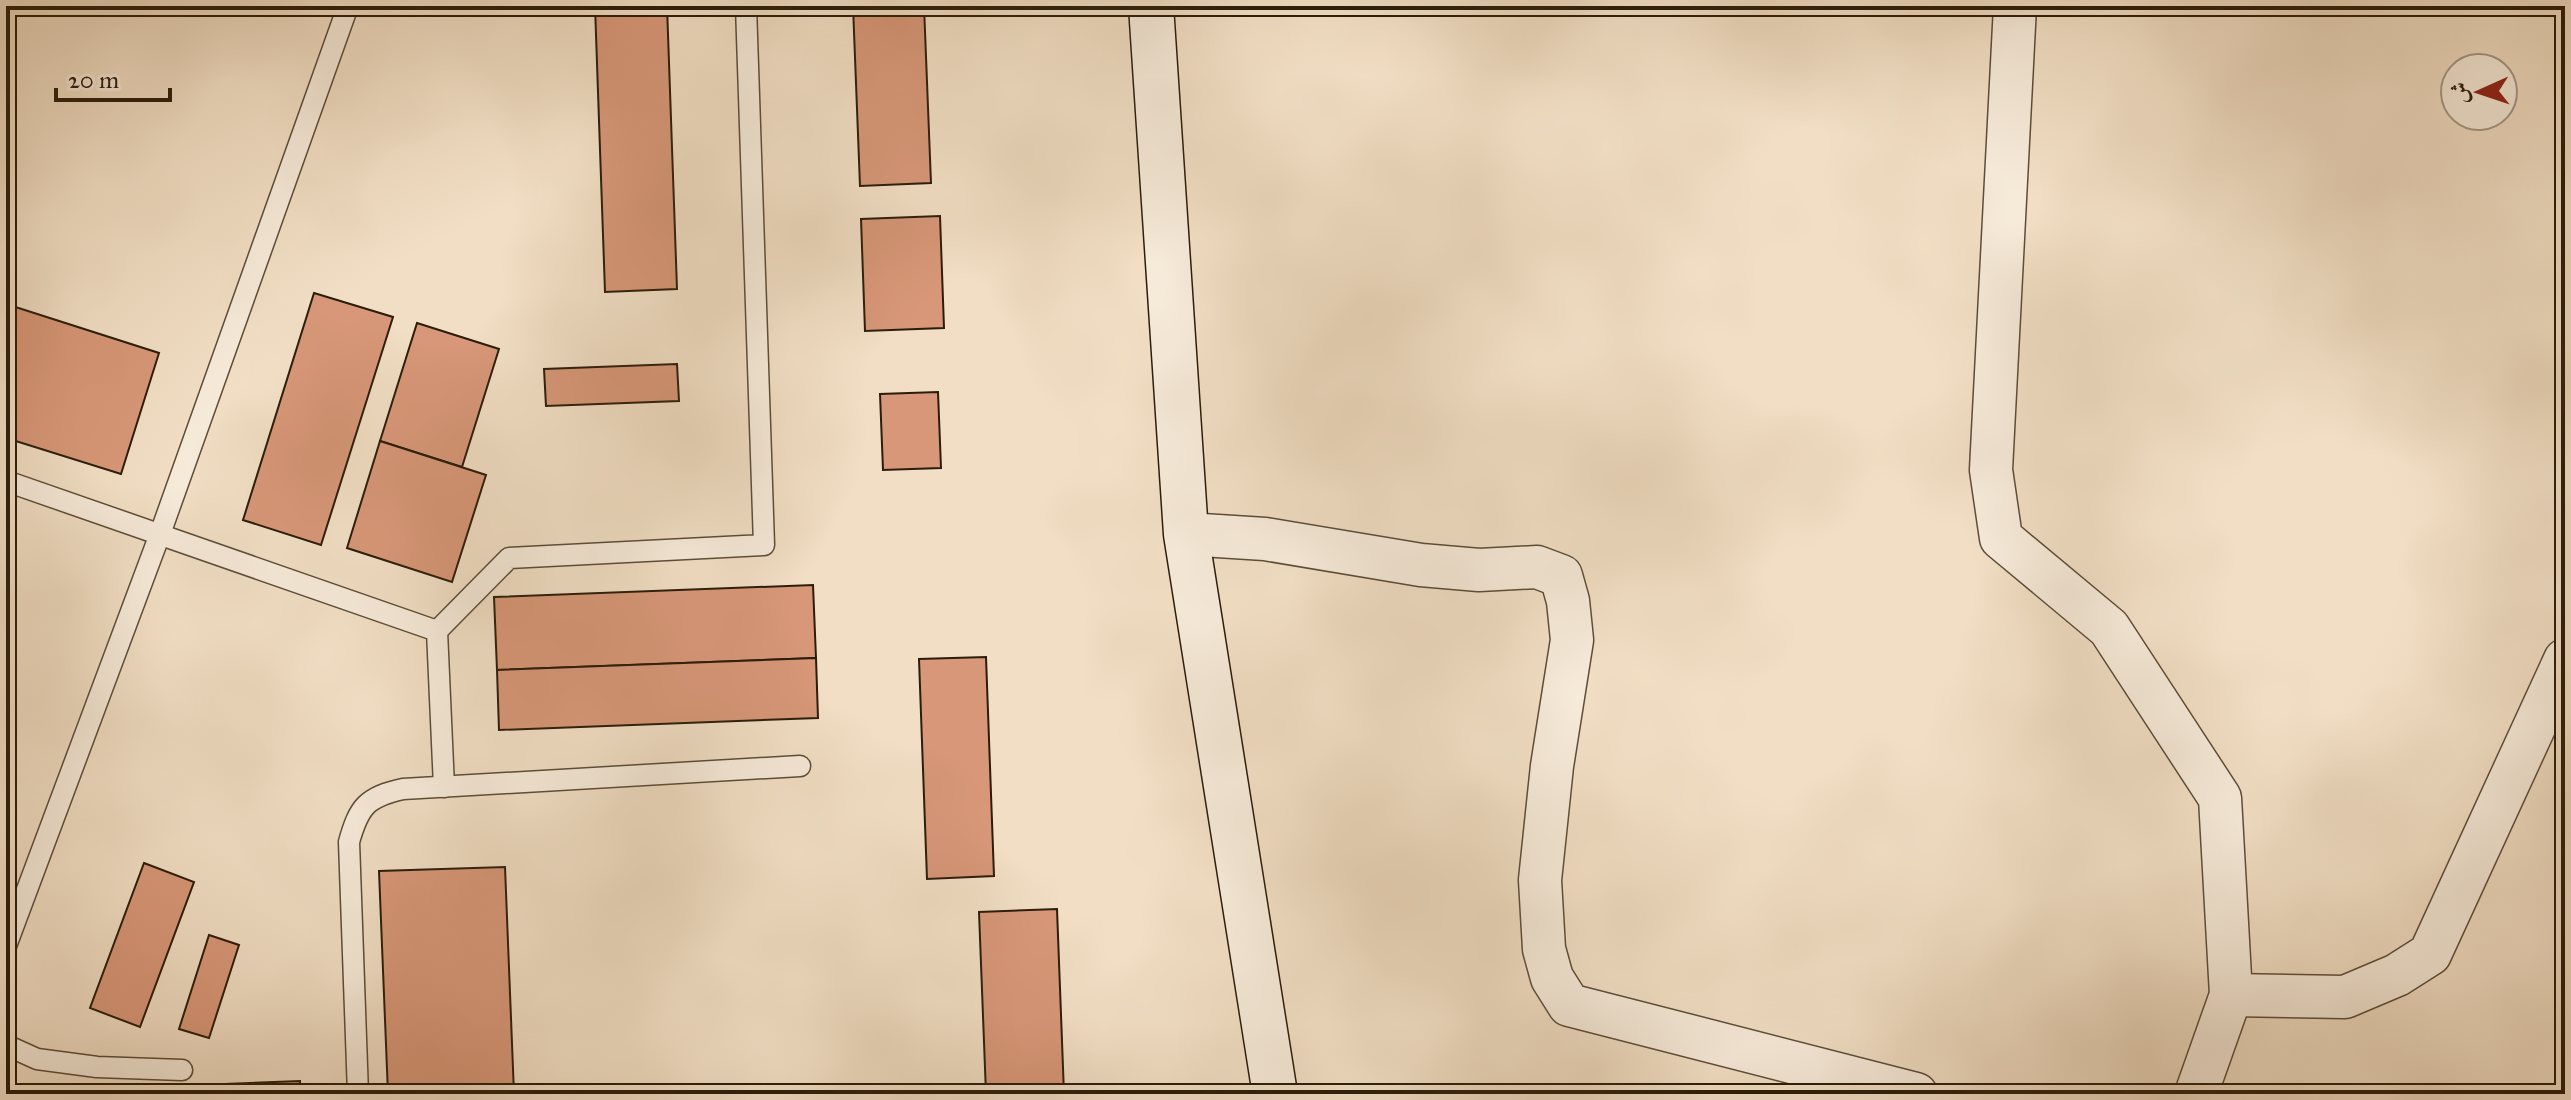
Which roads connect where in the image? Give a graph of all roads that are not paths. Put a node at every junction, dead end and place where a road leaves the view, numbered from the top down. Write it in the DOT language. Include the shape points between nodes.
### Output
graph roads {
  1 [pos="348,6"];
  2 [pos="746,6"];
  3 [pos="1151,6"];
  4 [pos="2015,6"];
  5 [pos="6,481"];
  6 [pos="160,534"];
  7 [pos="1186,534"];
  8 [pos="437,631"];
  9 [pos="2565,660"];
  10 [pos="800,766"];
  11 [pos="444,787"];
  12 [pos="6,946"];
  13 [pos="2231,995"];
  14 [pos="6,1045"];
  15 [pos="182,1070"];
  16 [pos="358,1094"];
  17 [pos="1275,1094"];
  18 [pos="1916,1094"];
  19 [pos="2196,1094"];
  1 -- 6 [label="lane"];
  2 -- 8 [label="lane" via="764,545 509,558"];
  3 -- 7 [label="main road"];
  4 -- 13 [label="street" via="1991,470 2001,538 2109,628 2220,798"];
  5 -- 6 [label="lane"];
  6 -- 8 [label="lane"];
  6 -- 12 [label="lane"];
  7 -- 17 [label="main road"];
  7 -- 18 [label="street" via="1265,539 1421,565 1537,567 1561,576 1572,640 1540,880 1544,949 1552,978 1569,1005"];
  8 -- 11 [label="lane"];
  9 -- 13 [label="street" via="2430,954 2345,997"];
  10 -- 11 [label="lane"];
  11 -- 16 [label="lane" via="379,794 356,817 352,829"];
  13 -- 19 [label="street"];
  14 -- 15 [label="lane" via="37,1059"];
}
